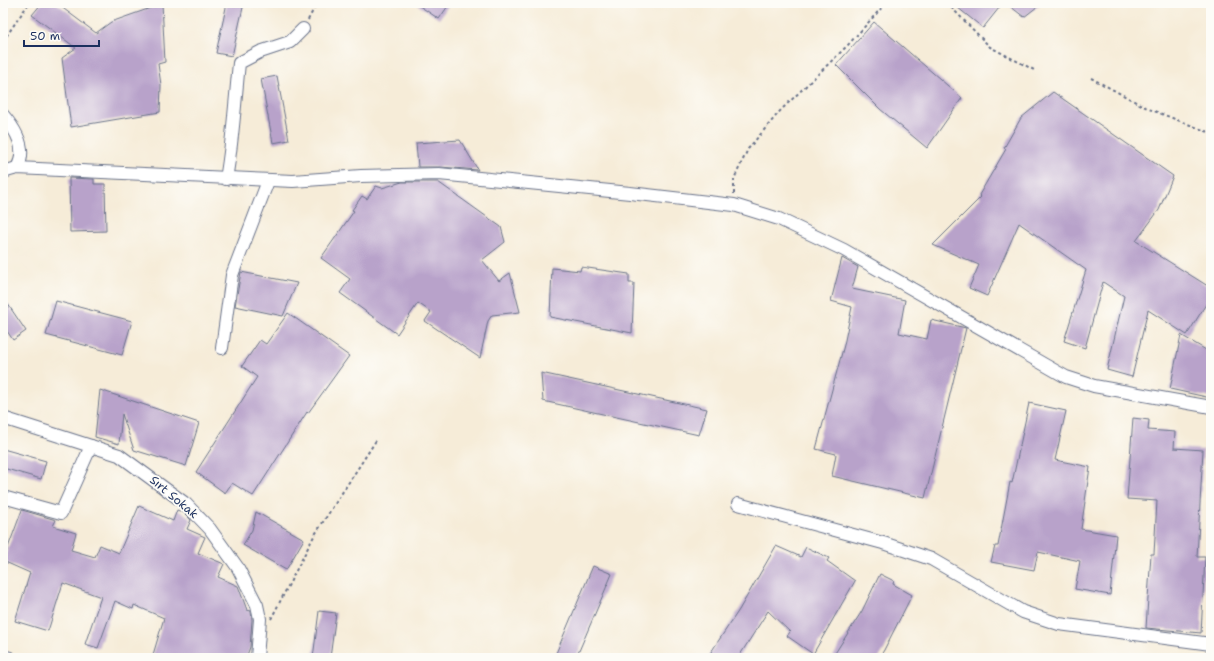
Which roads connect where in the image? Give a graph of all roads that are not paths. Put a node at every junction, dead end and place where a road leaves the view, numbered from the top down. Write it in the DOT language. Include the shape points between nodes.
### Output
graph roads {
  1 [pos="304,29"];
  2 [pos="3,115"];
  3 [pos="17,168"];
  4 [pos="3,172"];
  5 [pos="226,179"];
  6 [pos="268,181"];
  7 [pos="222,348"];
  8 [pos="1211,407"];
  9 [pos="3,418"];
  10 [pos="91,446"];
  11 [pos="3,497"];
  12 [pos="738,504"];
  13 [pos="1211,644"];
  14 [pos="3,656"];
  15 [pos="10,658"];
  16 [pos="257,658"];
  1 -- 5 [label="street" via="290,42 260,52 240,63"];
  2 -- 3 [label="street" via="22,147 22,160"];
  3 -- 4 [label="street"];
  3 -- 5 [label="street"];
  5 -- 6 [label="street"];
  6 -- 7 [label="street" via="232,275"];
  6 -- 8 [label="street" via="439,174 734,206 779,219 844,250 1066,378 1094,386"];
  9 -- 10 [label="street, Sırt Sokak"];
  10 -- 11 [label="street" via="61,513"];
  10 -- 16 [label="street, Sırt Sokak" via="119,455 138,468 186,504 210,529 238,568 257,605 260,619"];
  12 -- 13 [label="street" via="883,543 930,559 1023,612 1059,624"];
  14 -- 15 [label="street"];
}
